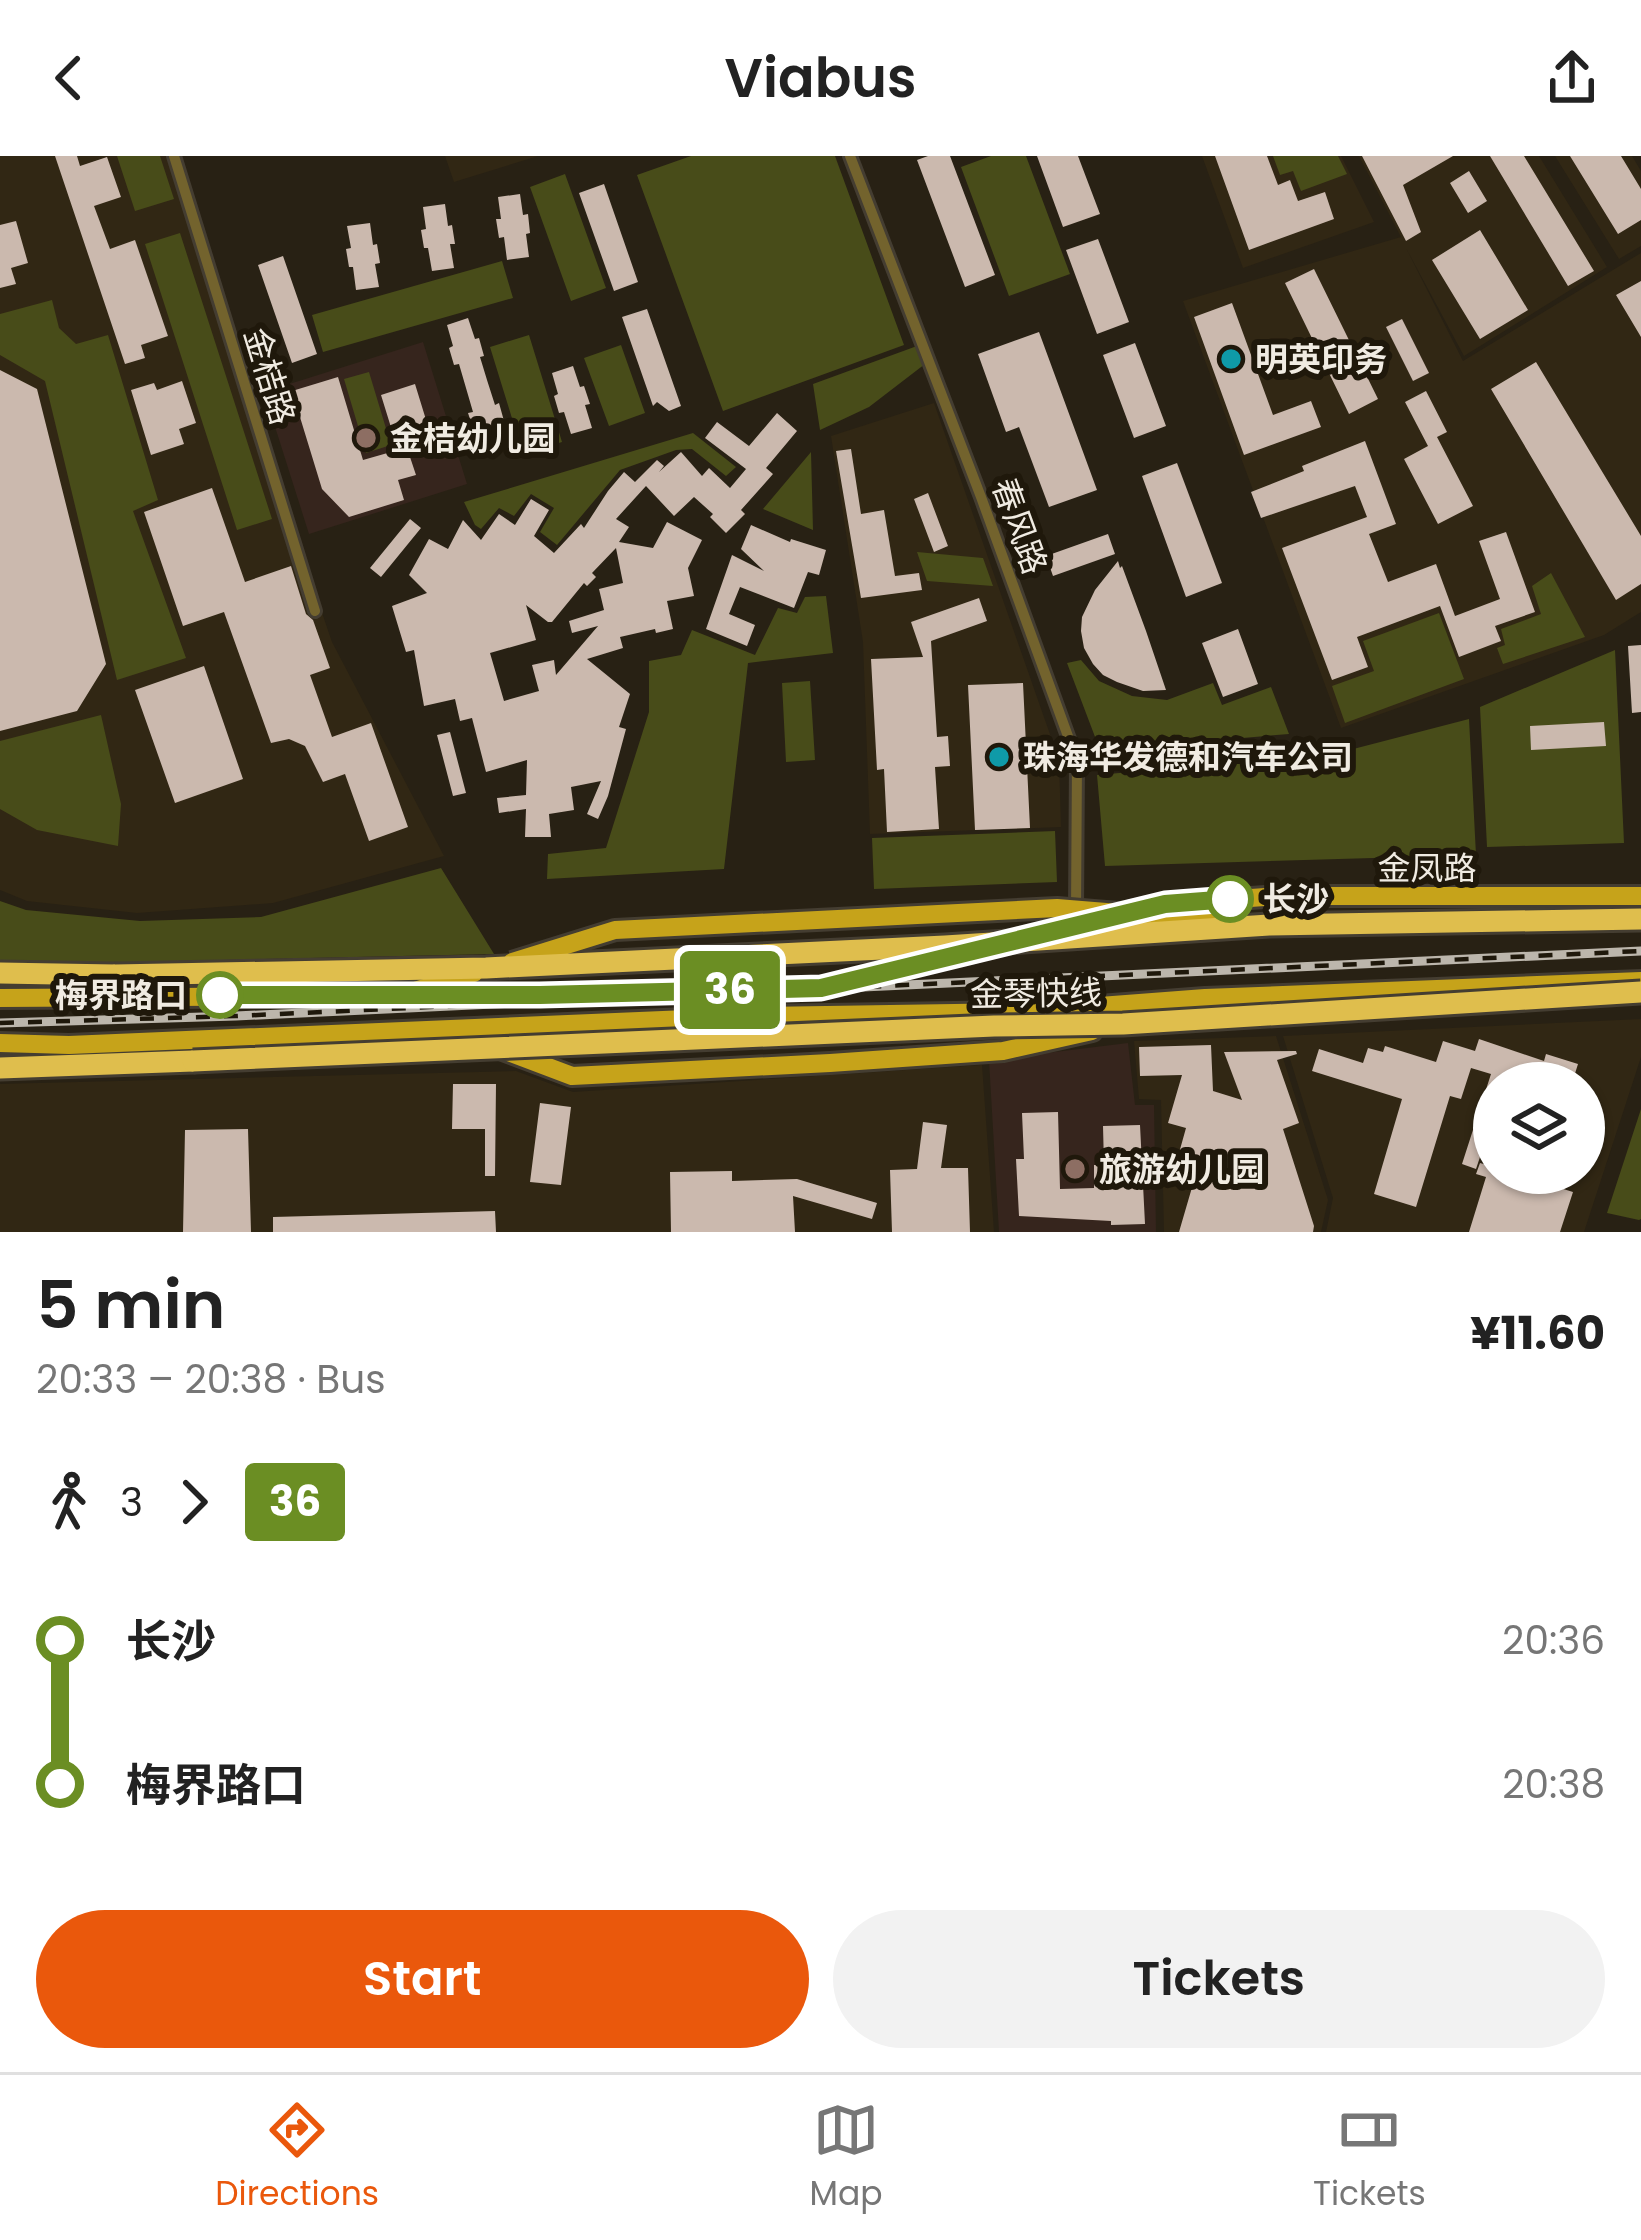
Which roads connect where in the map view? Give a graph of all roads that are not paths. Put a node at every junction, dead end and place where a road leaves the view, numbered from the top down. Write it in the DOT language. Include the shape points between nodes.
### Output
graph roads {
  1 [pos="174,156"];
  2 [pos="850,156"];
  3 [pos="315,611"];
  4 [pos="1641,896"];
  5 [pos="1641,919"];
  6 [pos="1077,926"];
  7 [pos="1269,926"];
  8 [pos="0,973"];
  9 [pos="1641,981"];
  10 [pos="1641,992"];
  11 [pos="401,995"];
  12 [pos="0,998"];
  13 [pos="1124,1024"];
  14 [pos="448,1029"];
  15 [pos="0,1043"];
  16 [pos="0,1068"];
  1 -- 3 [label="street, 金桔路"];
  2 -- 6 [label="street, 春风路" via="1077,761"];
  4 -- 6 [label="main road, 金凤路" via="1280,896 1165,904"];
  5 -- 7 [label="highway, 金琴快线, bridge"];
  6 -- 11 [label="main road, 金凤路" via="821,988"];
  7 -- 8 [label="highway, 金琴快线, bridge" via="487,968"];
  7 -- 11 [label="main road, bridge" via="1058,908 616,930"];
  9 -- 14 [label="main road" via="1021,1012"];
  10 -- 13 [label="highway, 金琴快线, bridge"];
  11 -- 12 [label="main road, 金凤路"];
  13 -- 14 [label="main road, bridge" via="1004,1051 572,1076"];
  13 -- 16 [label="highway, 金琴快线, bridge"];
  14 -- 15 [label="main road"];
}
